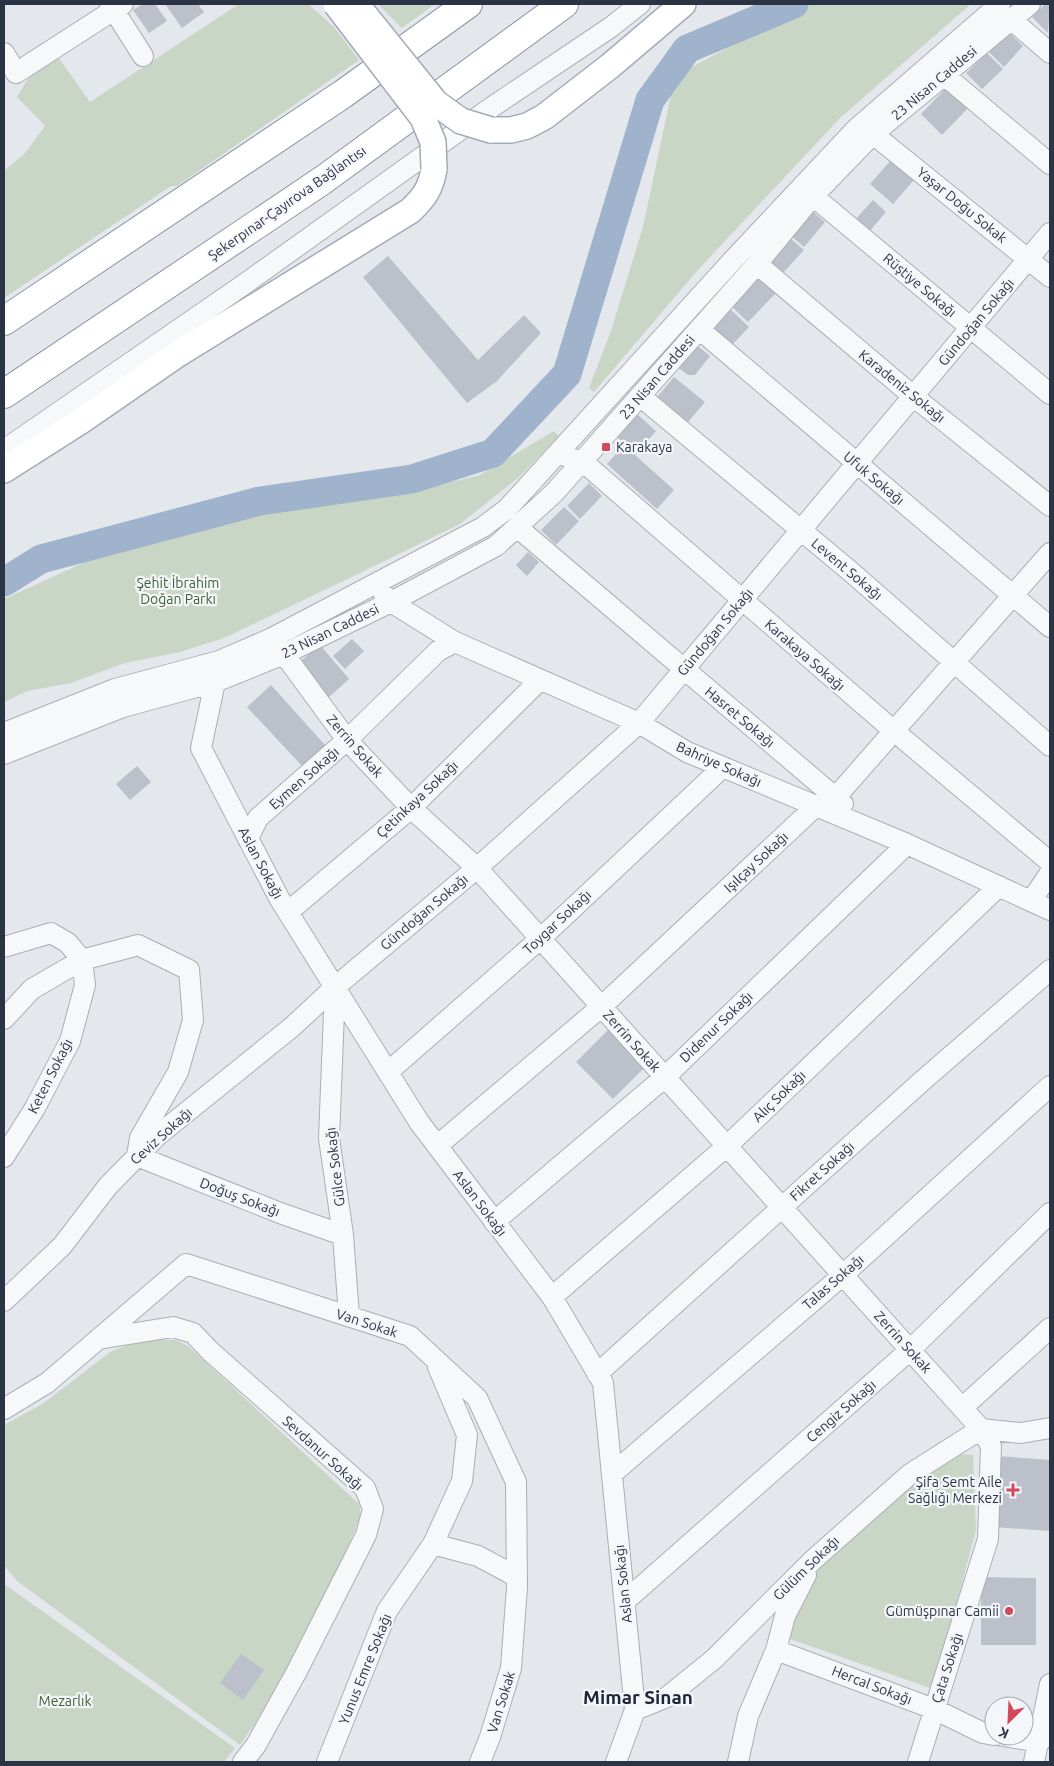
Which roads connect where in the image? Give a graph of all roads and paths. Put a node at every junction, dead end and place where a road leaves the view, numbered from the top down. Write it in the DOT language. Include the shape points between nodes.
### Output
graph roads {
  1 [pos="336,4"];
  2 [pos="356,4"];
  3 [pos="468,4"];
  4 [pos="564,4"];
  5 [pos="640,4"];
  6 [pos="683,4"];
  7 [pos="1000,4"];
  8 [pos="1030,4"];
  9 [pos="116,6"];
  10 [pos="1012,20"];
  11 [pos="4,53"];
  12 [pos="1050,53"];
  13 [pos="143,56"];
  14 [pos="944,74"];
  15 [pos="873,134"];
  16 [pos="1050,164"];
  17 [pos="813,196"];
  18 [pos="1050,233"];
  19 [pos="1029,258"];
  20 [pos="757,264"];
  21 [pos="1050,277"];
  22 [pos="4,321"];
  23 [pos="971,328"];
  24 [pos="699,329"];
  25 [pos="4,394"];
  26 [pos="1050,394"];
  27 [pos="640,396"];
  28 [pos="913,396"];
  29 [pos="4,450"];
  30 [pos="559,451"];
  31 [pos="582,461"];
  32 [pos="857,464"];
  33 [pos="4,470"];
  34 [pos="1050,506"];
  35 [pos="517,526"];
  36 [pos="801,530"];
  37 [pos="1050,553"];
  38 [pos="374,584"];
  39 [pos="1013,596"];
  40 [pos="742,600"];
  41 [pos="391,602"];
  42 [pos="1050,627"];
  43 [pos="455,642"];
  44 [pos="284,654"];
  45 [pos="955,662"];
  46 [pos="684,669"];
  47 [pos="540,680"];
  48 [pos="215,682"];
  49 [pos="638,723"];
  50 [pos="894,731"];
  51 [pos="4,733"];
  52 [pos="347,740"];
  53 [pos="1050,746"];
  54 [pos="4,754"];
  55 [pos="723,767"];
  56 [pos="835,798"];
  57 [pos="816,806"];
  58 [pos="411,808"];
  59 [pos="872,829"];
  60 [pos="248,839"];
  61 [pos="907,844"];
  62 [pos="1050,862"];
  63 [pos="476,868"];
  64 [pos="1050,873"];
  65 [pos="1000,886"];
  66 [pos="1031,901"];
  67 [pos="1050,910"];
  68 [pos="288,912"];
  69 [pos="540,938"];
  70 [pos="4,947"];
  71 [pos="82,960"];
  72 [pos="1050,970"];
  73 [pos="335,987"];
  74 [pos="601,1007"];
  75 [pos="4,1019"];
  76 [pos="388,1072"];
  77 [pos="665,1077"];
  78 [pos="1050,1086"];
  79 [pos="437,1146"];
  80 [pos="727,1146"];
  81 [pos="138,1156"];
  82 [pos="4,1157"];
  83 [pos="782,1208"];
  84 [pos="1050,1213"];
  85 [pos="494,1222"];
  86 [pos="344,1235"];
  87 [pos="843,1275"];
  88 [pos="552,1298"];
  89 [pos="4,1301"];
  90 [pos="349,1316"];
  91 [pos="1050,1328"];
  92 [pos="98,1339"];
  93 [pos="910,1350"];
  94 [pos="435,1360"];
  95 [pos="597,1374"];
  96 [pos="962,1408"];
  97 [pos="4,1409"];
  98 [pos="981,1428"];
  99 [pos="1050,1428"];
  100 [pos="612,1474"];
  101 [pos="432,1544"];
  102 [pos="813,1560"];
  103 [pos="517,1577"];
  104 [pos="625,1601"];
  105 [pos="776,1650"];
  106 [pos="1050,1690"];
  107 [pos="934,1708"];
  108 [pos="635,1710"];
  109 [pos="984,1733"];
  110 [pos="1034,1741"];
  111 [pos="1040,1742"];
  112 [pos="242,1762"];
  113 [pos="327,1762"];
  114 [pos="480,1762"];
  115 [pos="616,1762"];
  116 [pos="738,1762"];
  117 [pos="918,1762"];
  118 [pos="1034,1762"];
  1 -- 33 [label="main road, bridge" via="423,118 433,142 434,169 424,198 410,211 178,354"];
  2 -- 6 [label="main road, bridge" via="436,103 461,121 491,130 511,130 544,117"];
  3 -- 22 [label="highway" via="343,94"];
  4 -- 25 [label="highway, Şekerpınar-Çayırova Bağlantısı" via="323,180"];
  5 -- 29 [label="street" via="611,28 492,107 246,283"];
  7 -- 30 [label="street, 23 Nisan Caddesi" via="856,129"];
  8 -- 10 [label="street, 23 Nisan Caddesi"];
  9 -- 11 [label="street" via="16,73"];
  9 -- 13 [label="street"];
  10 -- 12 [label="street"];
  10 -- 14 [label="street, 23 Nisan Caddesi"];
  14 -- 15 [label="street, 23 Nisan Caddesi"];
  14 -- 16 [label="street"];
  15 -- 17 [label="street, 23 Nisan Caddesi"];
  15 -- 19 [label="street, Yaşar Doğu Sokak"];
  17 -- 20 [label="street, 23 Nisan Caddesi"];
  17 -- 23 [label="street, Rüştiye Sokağı"];
  18 -- 19 [label="street, Gündoğan Sokağı"];
  19 -- 21 [label="street, Yaşar Doğu Sokak"];
  19 -- 23 [label="street, Gündoğan Sokağı"];
  20 -- 24 [label="street, 23 Nisan Caddesi"];
  20 -- 28 [label="street, Karadeniz Sokağı"];
  23 -- 26 [label="street, Rüştiye Sokağı"];
  23 -- 28 [label="street, Gündoğan Sokağı"];
  24 -- 27 [label="street, 23 Nisan Caddesi"];
  24 -- 32 [label="street, Ufuk Sokağı"];
  27 -- 31 [label="street, 23 Nisan Caddesi"];
  27 -- 36 [label="street, Levent Sokağı"];
  28 -- 32 [label="street, Gündoğan Sokağı"];
  28 -- 34 [label="street, Karadeniz Sokağı"];
  30 -- 31 [label="street, Karakaya Sokağı" via="566,457"];
  30 -- 38 [label="street, 23 Nisan Caddesi" via="506,510 491,521"];
  31 -- 35 [label="street, 23 Nisan Caddesi" via="554,493"];
  31 -- 40 [label="street, Karakaya Sokağı"];
  32 -- 36 [label="street, Gündoğan Sokağı"];
  32 -- 39 [label="street, Ufuk Sokağı"];
  35 -- 41 [label="street, 23 Nisan Caddesi" via="496,546"];
  35 -- 46 [label="street, Hasret Sokağı"];
  36 -- 40 [label="street, Gündoğan Sokağı"];
  36 -- 45 [label="street, Levent Sokağı"];
  37 -- 39 [label="street, Işılçay Sokağı"];
  38 -- 41 [label="street, Bahriye Sokağı"];
  38 -- 51 [label="street, 23 Nisan Caddesi" via="270,639 219,661 115,689"];
  39 -- 42 [label="street, Ufuk Sokağı"];
  39 -- 45 [label="street, Işılçay Sokağı"];
  40 -- 46 [label="street, Gündoğan Sokağı"];
  40 -- 50 [label="street, Karakaya Sokağı"];
  41 -- 43 [label="street, Bahriye Sokağı"];
  41 -- 44 [label="street, 23 Nisan Caddesi"];
  43 -- 47 [label="street, Bahriye Sokağı"];
  43 -- 52 [label="street, Eymen Sokağı" via="438,652"];
  44 -- 48 [label="street, 23 Nisan Caddesi"];
  44 -- 52 [label="street, Zerrin Sokak"];
  45 -- 50 [label="street, Işılçay Sokağı"];
  45 -- 53 [label="street, Levent Sokağı"];
  46 -- 49 [label="street, Gündoğan Sokağı"];
  46 -- 56 [label="street, Hasret Sokağı"];
  47 -- 49 [label="street, Bahriye Sokağı"];
  47 -- 58 [label="street, Çetinkaya Sokağı"];
  48 -- 54 [label="street, 23 Nisan Caddesi" via="123,707"];
  48 -- 60 [label="street, Aslan Sokağı" via="201,748"];
  49 -- 55 [label="street, Bahriye Sokağı" via="687,752"];
  49 -- 63 [label="street, Gündoğan Sokağı"];
  50 -- 56 [label="street, Işılçay Sokağı"];
  50 -- 62 [label="street, Karakaya Sokağı"];
  52 -- 58 [label="street, Zerrin Sokak"];
  52 -- 60 [label="street, Eymen Sokağı" via="258,818"];
  55 -- 57 [label="street, Bahriye Sokağı"];
  55 -- 69 [label="street, Toygar Sokağı"];
  56 -- 57 [label="street, Işılçay Sokağı"];
  56 -- 59 [label="street, Hasret Sokağı"];
  57 -- 59 [label="street, Bahriye Sokağı"];
  57 -- 74 [label="street, Işılçay Sokağı"];
  58 -- 63 [label="street, Zerrin Sokak"];
  58 -- 68 [label="street, Çetinkaya Sokağı"];
  59 -- 61 [label="street, Bahriye Sokağı"];
  60 -- 68 [label="street, Aslan Sokağı"];
  61 -- 65 [label="street, Bahriye Sokağı"];
  61 -- 77 [label="street, Didenur Sokağı"];
  63 -- 69 [label="street, Zerrin Sokak"];
  63 -- 73 [label="street, Gündoğan Sokağı"];
  64 -- 66 [label="street"];
  65 -- 66 [label="street, Bahriye Sokağı"];
  65 -- 80 [label="street, Alıç Sokağı"];
  66 -- 67 [label="street, Bahriye Sokağı"];
  68 -- 73 [label="street, Aslan Sokağı"];
  69 -- 74 [label="street, Zerrin Sokak"];
  69 -- 76 [label="street, Toygar Sokağı"];
  70 -- 71 [label="street" via="50,933 68,943"];
  71 -- 75 [label="street" via="32,989"];
  71 -- 81 [label="street" via="138,945 189,970 193,1020 178,1072 140,1138"];
  71 -- 82 [label="street, Keten Sokağı" via="85,985 70,1041 35,1108"];
  72 -- 83 [label="street, Fikret Sokağı"];
  73 -- 76 [label="street, Aslan Sokağı"];
  73 -- 81 [label="street, Ceviz Sokağı"];
  73 -- 86 [label="street, Gülce Sokağı" via="329,1138"];
  74 -- 77 [label="street, Zerrin Sokak"];
  74 -- 79 [label="street, Işılçay Sokağı"];
  76 -- 79 [label="street, Aslan Sokağı" via="418,1122"];
  77 -- 80 [label="street, Zerrin Sokak"];
  77 -- 85 [label="street, Didenur Sokağı"];
  78 -- 87 [label="street, Talas Sokağı"];
  79 -- 85 [label="street, Aslan Sokağı"];
  80 -- 83 [label="street, Zerrin Sokak"];
  80 -- 88 [label="street, Alıç Sokağı"];
  81 -- 86 [label="street, Doğuş Sokağı"];
  81 -- 89 [label="street, Ceviz Sokağı" via="108,1186 62,1246"];
  83 -- 87 [label="street, Zerrin Sokak"];
  83 -- 95 [label="street, Fikret Sokağı"];
  84 -- 93 [label="street, Cengiz Sokağı"];
  85 -- 88 [label="street, Aslan Sokağı"];
  86 -- 90 [label="street, Gülce Sokağı"];
  87 -- 93 [label="street, Zerrin Sokak"];
  87 -- 100 [label="street, Talas Sokağı"];
  88 -- 95 [label="street, Aslan Sokağı"];
  90 -- 92 [label="street, Van Sokak" via="186,1264"];
  90 -- 94 [label="street, Van Sokak" via="410,1336"];
  91 -- 96 [label="street"];
  92 -- 97 [label="street, Van Sokak" via="46,1383"];
  92 -- 112 [label="street, Sevdanur Sokağı" via="173,1327 193,1333 365,1488 373,1508 366,1535 296,1672 256,1745"];
  93 -- 96 [label="street, Zerrin Sokak"];
  93 -- 104 [label="street, Cengiz Sokağı"];
  94 -- 101 [label="street, Yunus Emre Sokağı" via="467,1435 462,1480"];
  94 -- 103 [label="street, Van Sokak" via="477,1398 516,1482"];
  95 -- 100 [label="street, Aslan Sokağı" via="603,1384"];
  96 -- 98 [label="street, Zerrin Sokak"];
  98 -- 99 [label="street" via="1021,1433"];
  98 -- 102 [label="street, Gülüm Sokağı" via="910,1474"];
  98 -- 107 [label="street, Çata Sokağı" via="991,1446 988,1540"];
  100 -- 104 [label="street, Aslan Sokağı"];
  101 -- 103 [label="street" via="478,1556"];
  101 -- 113 [label="street, Yunus Emre Sokağı" via="387,1611"];
  102 -- 105 [label="street" via="785,1616"];
  102 -- 108 [label="street, Gülüm Sokağı" via="714,1659 667,1697"];
  103 -- 114 [label="street, Van Sokak" via="511,1668"];
  104 -- 108 [label="street, Aslan Sokağı"];
  105 -- 107 [label="street, Hercal Sokağı"];
  105 -- 116 [label="street" via="748,1716"];
  106 -- 111 [label="street"];
  107 -- 109 [label="street, Hercal Sokağı"];
  107 -- 117 [label="street, Çata Sokağı"];
  108 -- 115 [label="street, Aslan Sokağı"];
  110 -- 111 [label="street"];
  111 -- 118 [label="street"];
}
